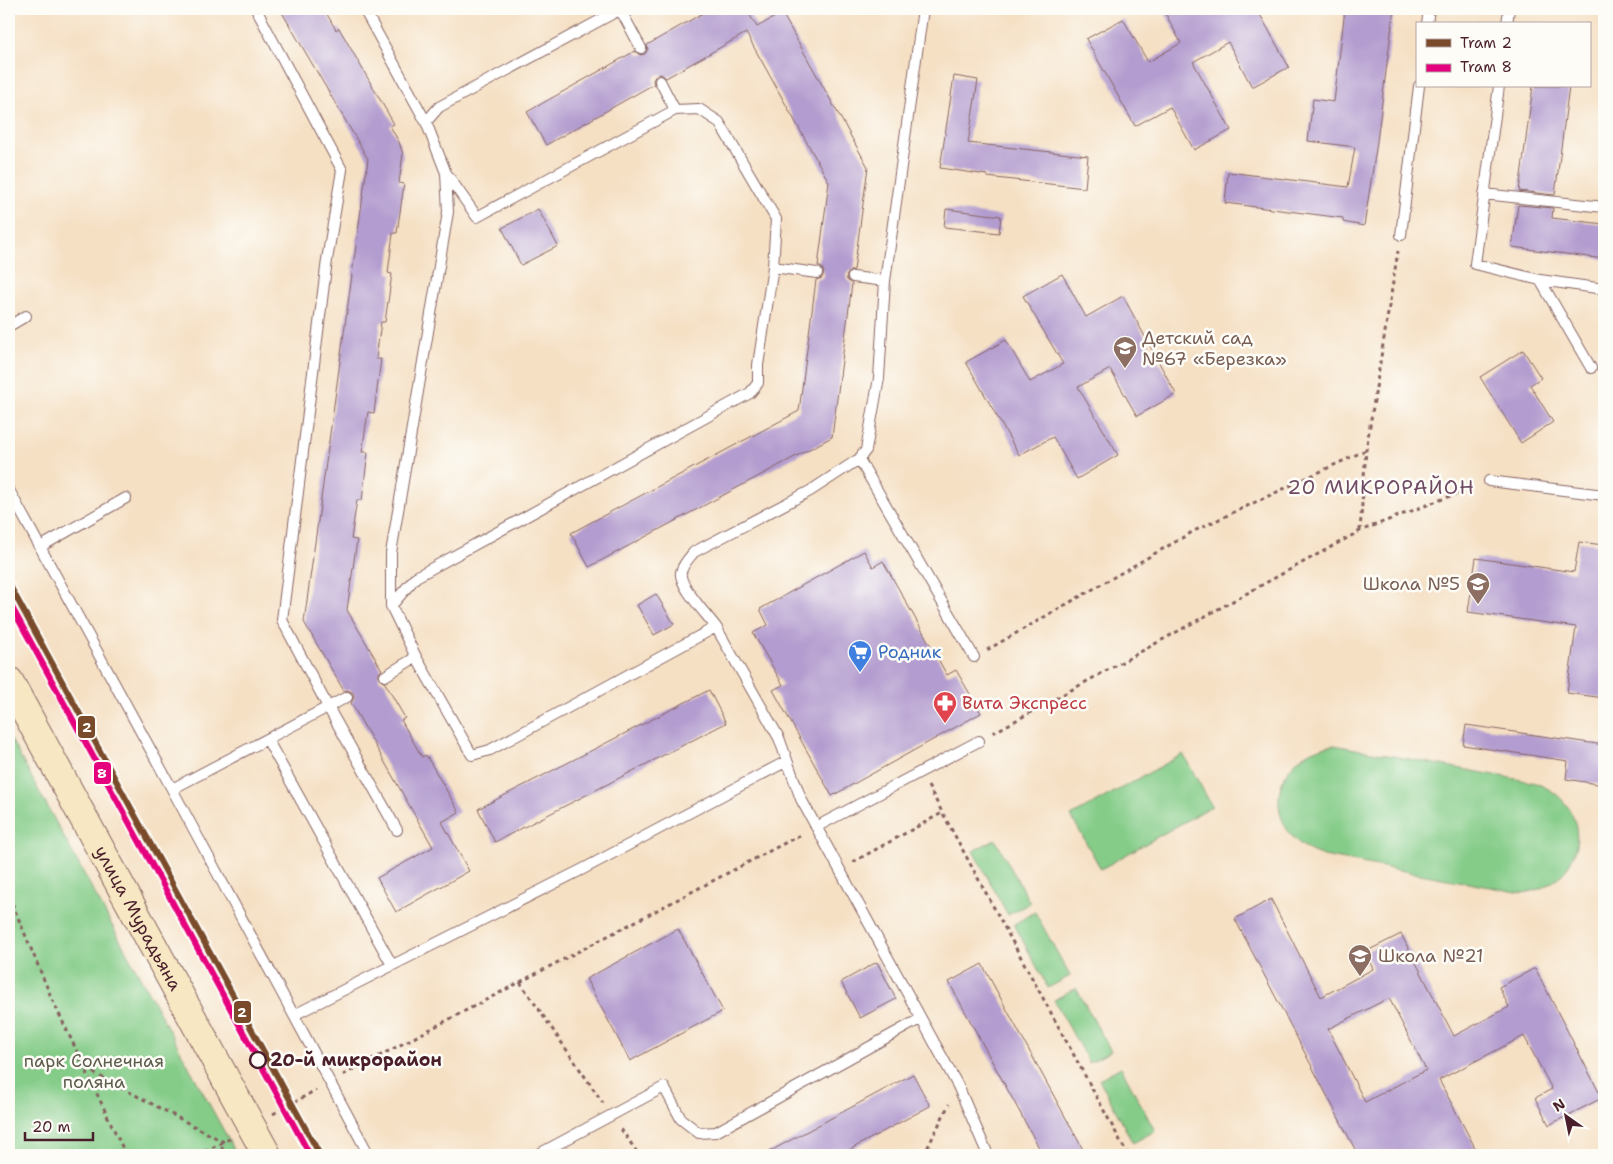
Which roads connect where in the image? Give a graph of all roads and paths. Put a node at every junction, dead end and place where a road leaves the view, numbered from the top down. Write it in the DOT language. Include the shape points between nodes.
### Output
graph roads {
  1 [pos="256,9"];
  2 [pos="364,9"];
  3 [pos="620,9"];
  4 [pos="923,9"];
  5 [pos="1429,9"];
  6 [pos="1509,9"];
  7 [pos="1427,22"];
  8 [pos="1507,22"];
  9 [pos="641,48"];
  10 [pos="660,81"];
  11 [pos="1419,88"];
  12 [pos="1499,88"];
  13 [pos="676,110"];
  14 [pos="426,122"];
  15 [pos="446,173"];
  16 [pos="1484,194"];
  17 [pos="1604,207"];
  18 [pos="1401,235"];
  19 [pos="773,267"];
  20 [pos="817,273"];
  21 [pos="853,277"];
  22 [pos="1540,280"];
  23 [pos="885,281"];
  24 [pos="1604,289"];
  25 [pos="26,316"];
  26 [pos="9,326"];
  27 [pos="1591,368"];
  28 [pos="1366,450"];
  29 [pos="859,459"];
  30 [pos="1489,481"];
  31 [pos="9,490"];
  32 [pos="1604,495"];
  33 [pos="126,498"];
  34 [pos="1360,531"];
  35 [pos="40,547"];
  36 [pos="391,606"];
  37 [pos="716,627"];
  38 [pos="416,657"];
  39 [pos="974,657"];
  40 [pos="385,676"];
  41 [pos="9,680"];
  42 [pos="347,696"];
  43 [pos="328,707"];
  44 [pos="267,738"];
  45 [pos="979,741"];
  46 [pos="787,761"];
  47 [pos="920,773"];
  48 [pos="172,789"];
  49 [pos="942,813"];
  50 [pos="816,827"];
  51 [pos="397,830"];
  52 [pos="839,869"];
  53 [pos="9,896"];
  54 [pos="392,965"];
  55 [pos="520,982"];
  56 [pos="294,1015"];
  57 [pos="920,1019"];
  58 [pos="86,1069"];
  59 [pos="330,1082"];
  60 [pos="958,1086"];
  61 [pos="611,1115"];
  62 [pos="252,1126"];
  63 [pos="224,1142"];
  64 [pos="126,1155"];
  65 [pos="198,1155"];
  66 [pos="220,1155"];
  67 [pos="267,1155"];
  68 [pos="369,1155"];
  69 [pos="537,1155"];
  70 [pos="639,1155"];
  71 [pos="924,1155"];
  72 [pos="988,1155"];
  73 [pos="1128,1155"];
  1 -- 43 [label="lane" via="342,170 282,620"];
  2 -- 14 [label="lane"];
  3 -- 9 [label="lane"];
  3 -- 14 [label="lane" via="439,107"];
  4 -- 23 [label="lane"];
  5 -- 7 [label="lane"];
  6 -- 8 [label="lane"];
  10 -- 13 [label="lane"];
  11 -- 18 [label="lane"];
  12 -- 16 [label="lane"];
  13 -- 15 [label="lane" via="477,217"];
  13 -- 19 [label="lane" via="699,109 719,122 776,219"];
  14 -- 15 [label="lane"];
  15 -- 36 [label="lane" via="448,212 391,553"];
  16 -- 17 [label="lane"];
  16 -- 22 [label="lane" via="1475,264"];
  18 -- 28 [label="path"];
  19 -- 20 [label="lane"];
  19 -- 36 [label="lane" via="758,383 750,393 416,576"];
  21 -- 23 [label="lane"];
  22 -- 24 [label="lane"];
  22 -- 27 [label="lane"];
  23 -- 29 [label="lane" via="879,378 866,450"];
  25 -- 26 [label="lane"];
  28 -- 34 [label="path"];
  28 -- 39 [label="path" via="1194,531"];
  29 -- 37 [label="lane" via="810,491 694,552 686,561 680,572 682,583"];
  29 -- 39 [label="lane"];
  30 -- 32 [label="lane"];
  30 -- 34 [label="path"];
  31 -- 35 [label="lane"];
  33 -- 35 [label="lane"];
  34 -- 45 [label="path"];
  35 -- 48 [label="lane"];
  36 -- 38 [label="lane"];
  37 -- 38 [label="lane" via="490,750 472,755"];
  37 -- 46 [label="lane" via="779,738"];
  38 -- 40 [label="lane"];
  41 -- 62 [label="main road, улица Мурадьяна"];
  42 -- 43 [label="lane"];
  43 -- 44 [label="lane"];
  43 -- 51 [label="lane"];
  44 -- 48 [label="lane"];
  44 -- 54 [label="lane"];
  45 -- 47 [label="lane"];
  46 -- 50 [label="lane"];
  46 -- 54 [label="lane"];
  47 -- 49 [label="path"];
  47 -- 50 [label="lane"];
  48 -- 56 [label="lane"];
  49 -- 52 [label="path"];
  49 -- 73 [label="path"];
  50 -- 52 [label="lane"];
  50 -- 55 [label="path"];
  52 -- 57 [label="lane"];
  53 -- 58 [label="path" via="52,999"];
  54 -- 56 [label="lane"];
  55 -- 59 [label="path"];
  55 -- 61 [label="path"];
  56 -- 59 [label="lane"];
  57 -- 60 [label="lane"];
  57 -- 61 [label="lane" via="716,1132 699,1133 682,1119 664,1087"];
  58 -- 63 [label="path"];
  58 -- 64 [label="path"];
  59 -- 62 [label="path"];
  59 -- 68 [label="lane"];
  60 -- 71 [label="path"];
  60 -- 72 [label="lane"];
  61 -- 69 [label="lane"];
  61 -- 70 [label="path"];
  62 -- 63 [label="path"];
  62 -- 67 [label="main road, улица Мурадьяна"];
  63 -- 65 [label="path"];
  63 -- 66 [label="path"];
}
